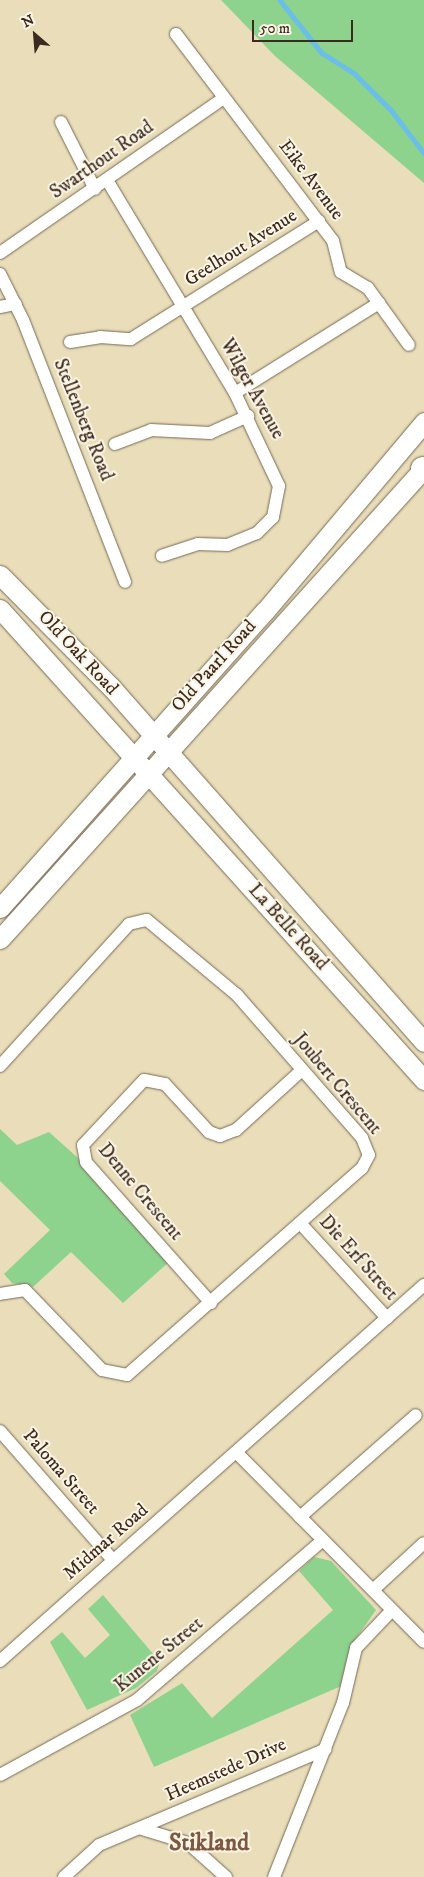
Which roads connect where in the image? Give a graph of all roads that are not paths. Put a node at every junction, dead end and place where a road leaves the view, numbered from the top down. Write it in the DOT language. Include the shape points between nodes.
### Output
graph roads {
  1 [pos="176,34"];
  2 [pos="224,98"];
  3 [pos="61,122"];
  4 [pos="107,180"];
  5 [pos="95,188"];
  6 [pos="319,221"];
  7 [pos="0,253"];
  8 [pos="0,274"];
  9 [pos="379,303"];
  10 [pos="16,304"];
  11 [pos="182,306"];
  12 [pos="0,307"];
  13 [pos="70,342"];
  14 [pos="409,344"];
  15 [pos="236,393"];
  16 [pos="248,416"];
  17 [pos="424,422"];
  18 [pos="114,444"];
  19 [pos="424,468"];
  20 [pos="162,556"];
  21 [pos="0,574"];
  22 [pos="125,582"];
  23 [pos="0,609"];
  24 [pos="153,734"];
  25 [pos="135,754"];
  26 [pos="170,754"];
  27 [pos="152,773"];
  28 [pos="0,908"];
  29 [pos="0,939"];
  30 [pos="424,1042"];
  31 [pos="0,1066"];
  32 [pos="302,1070"];
  33 [pos="424,1080"];
  34 [pos="300,1223"];
  35 [pos="424,1285"];
  36 [pos="0,1294"];
  37 [pos="211,1303"];
  38 [pos="387,1318"];
  39 [pos="416,1414"];
  40 [pos="0,1430"];
  41 [pos="236,1452"];
  42 [pos="300,1517"];
  43 [pos="323,1540"];
  44 [pos="424,1543"];
  45 [pos="113,1560"];
  46 [pos="373,1590"];
  47 [pos="392,1610"];
  48 [pos="424,1642"];
  49 [pos="0,1660"];
  50 [pos="326,1749"];
  51 [pos="0,1775"];
  52 [pos="142,1828"];
  53 [pos="64,1877"];
  54 [pos="226,1877"];
  55 [pos="274,1877"];
  1 -- 2 [label="street, Eike Avenue"];
  2 -- 4 [label="street, Swarthout Road"];
  2 -- 6 [label="street, Eike Avenue"];
  3 -- 5 [label="street"];
  4 -- 5 [label="street, Swarthout Road"];
  4 -- 11 [label="street, Wilger Avenue"];
  5 -- 7 [label="street, Swarthout Road"];
  6 -- 9 [label="street, Eike Avenue" via="335,244 335,261 341,272 368,288"];
  6 -- 11 [label="street, Geelhout Avenue"];
  8 -- 10 [label="street, Stellenberg Road"];
  9 -- 14 [label="street, Eike Avenue"];
  9 -- 15 [label="street"];
  10 -- 12 [label="street"];
  10 -- 22 [label="street, Stellenberg Road"];
  11 -- 13 [label="street, Geelhout Avenue" via="127,340 103,336"];
  11 -- 15 [label="street, Wilger Avenue"];
  15 -- 16 [label="street, Wilger Avenue"];
  16 -- 18 [label="street" via="210,433 151,430"];
  16 -- 20 [label="street, Wilger Avenue" via="277,478 280,500 273,517 257,533 235,542 195,544"];
  17 -- 24 [label="main road, Old Paarl Road" via="265,611"];
  19 -- 26 [label="main road, Old Paarl Road"];
  21 -- 24 [label="main road, Old Oak Road"];
  23 -- 25 [label="main road, Old Oak Road"];
  24 -- 25 [label="main road, Old Paarl Road"];
  24 -- 26 [label="main road, Old Oak Road"];
  25 -- 27 [label="main road, Old Oak Road"];
  25 -- 28 [label="main road, Old Paarl Road"];
  26 -- 27 [label="main road, Old Paarl Road"];
  26 -- 30 [label="main road, La Belle Road"];
  27 -- 29 [label="main road, Old Paarl Road"];
  27 -- 33 [label="main road, La Belle Road"];
  31 -- 32 [label="street, Joubert Crescent" via="129,924 143,919 154,922 225,983"];
  32 -- 34 [label="street, Joubert Crescent" via="362,1138 369,1155 362,1168"];
  32 -- 37 [label="street, Denne Crescent" via="236,1130 220,1136 209,1132 165,1084 144,1080 82,1145 86,1162"];
  34 -- 37 [label="street, Joubert Crescent"];
  34 -- 38 [label="street, Die Erf Street"];
  35 -- 38 [label="street, Midmar Road"];
  36 -- 37 [label="street, Joubert Crescent" via="17,1288 32,1295 102,1370 114,1376 136,1370"];
  38 -- 41 [label="street, Midmar Road"];
  39 -- 42 [label="street"];
  40 -- 45 [label="street, Paloma Street"];
  41 -- 42 [label="street"];
  41 -- 45 [label="street, Midmar Road"];
  42 -- 43 [label="street"];
  43 -- 46 [label="street"];
  43 -- 51 [label="street, Kunene Street" via="137,1700"];
  44 -- 46 [label="street"];
  45 -- 49 [label="street, Midmar Road"];
  46 -- 47 [label="street"];
  47 -- 48 [label="street"];
  47 -- 50 [label="street" via="359,1642 353,1676"];
  50 -- 52 [label="street, Heemstede Drive"];
  50 -- 55 [label="street"];
  52 -- 53 [label="street, Heemstede Drive" via="100,1845"];
  52 -- 54 [label="street, Heemstede Drive" via="188,1843"];
}
